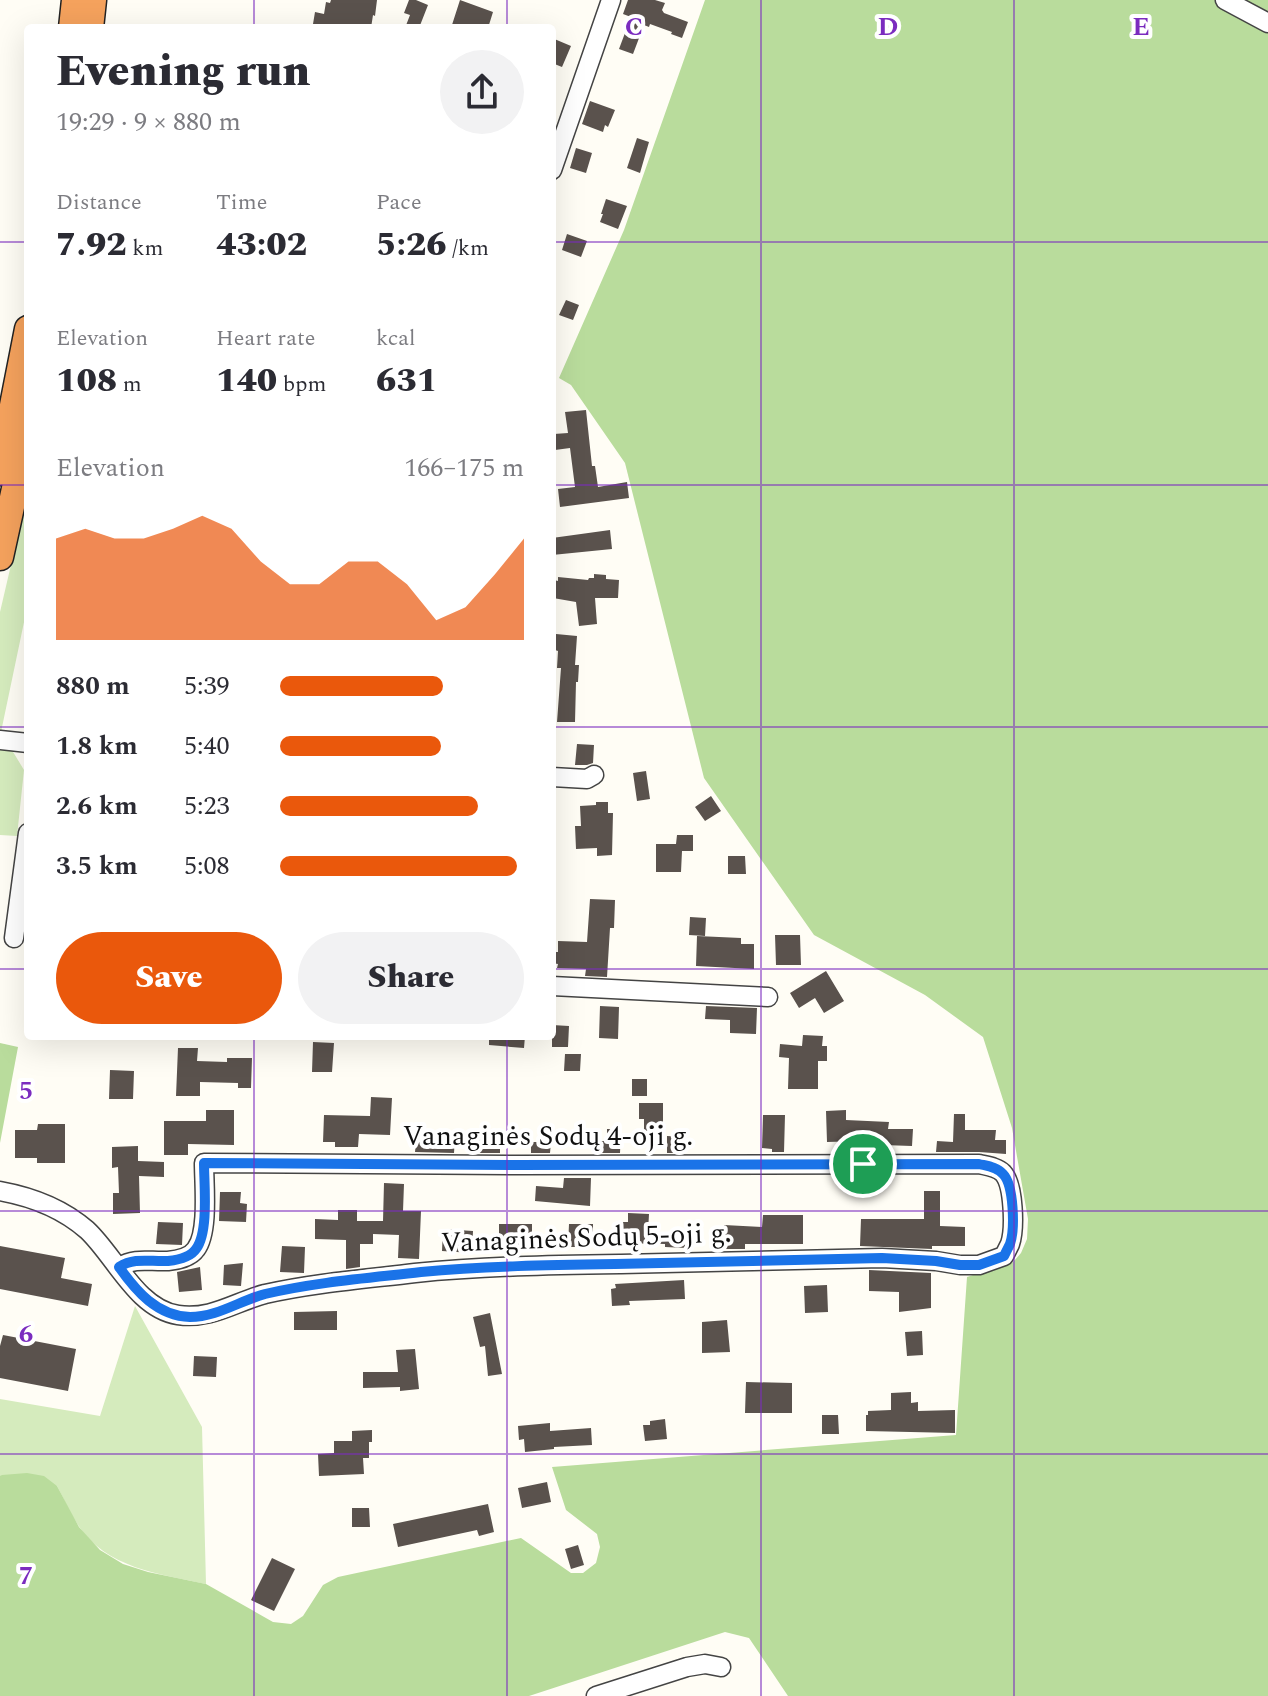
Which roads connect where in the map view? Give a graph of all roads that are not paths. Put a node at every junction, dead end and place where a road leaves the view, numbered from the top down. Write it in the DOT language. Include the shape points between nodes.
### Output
graph roads {
  1 [pos="75,0"];
  2 [pos="93,0"];
  3 [pos="611,0"];
  4 [pos="1225,0"];
  5 [pos="1268,23"];
  6 [pos="72,24"];
  7 [pos="90,24"];
  8 [pos="556,158"];
  9 [pos="24,349"];
  10 [pos="24,447"];
  11 [pos="0,472"];
  12 [pos="0,557"];
  13 [pos="0,740"];
  14 [pos="24,743"];
  15 [pos="594,775"];
  16 [pos="556,777"];
  17 [pos="24,863"];
  18 [pos="14,938"];
  19 [pos="556,986"];
  20 [pos="768,997"];
  21 [pos="0,1191"];
  22 [pos="1012,1229"];
  23 [pos="119,1267"];
  24 [pos="721,1667"];
  25 [pos="596,1696"];
  1 -- 6 [label="highway"];
  2 -- 7 [label="highway"];
  3 -- 8 [label="street"];
  4 -- 5 [label="street"];
  9 -- 11 [label="highway"];
  10 -- 12 [label="highway"];
  13 -- 14 [label="street"];
  15 -- 16 [label="street"];
  17 -- 18 [label="street"];
  19 -- 20 [label="street"];
  21 -- 23 [label="street, Vanaginės Sodų 5-oji g." via="64,1213"];
  22 -- 23 [label="street, Vanaginės Sodų 5-oji g." via="1004,1256 979,1265 882,1258 426,1272 288,1290 188,1317 152,1304"];
  22 -- 23 [label="street, Vanaginės Sodų 4-oji g." via="1008,1181 999,1170 979,1164 204,1163 202,1236 196,1250 170,1261 129,1261"];
  24 -- 25 [label="street" via="687,1667"];
}
